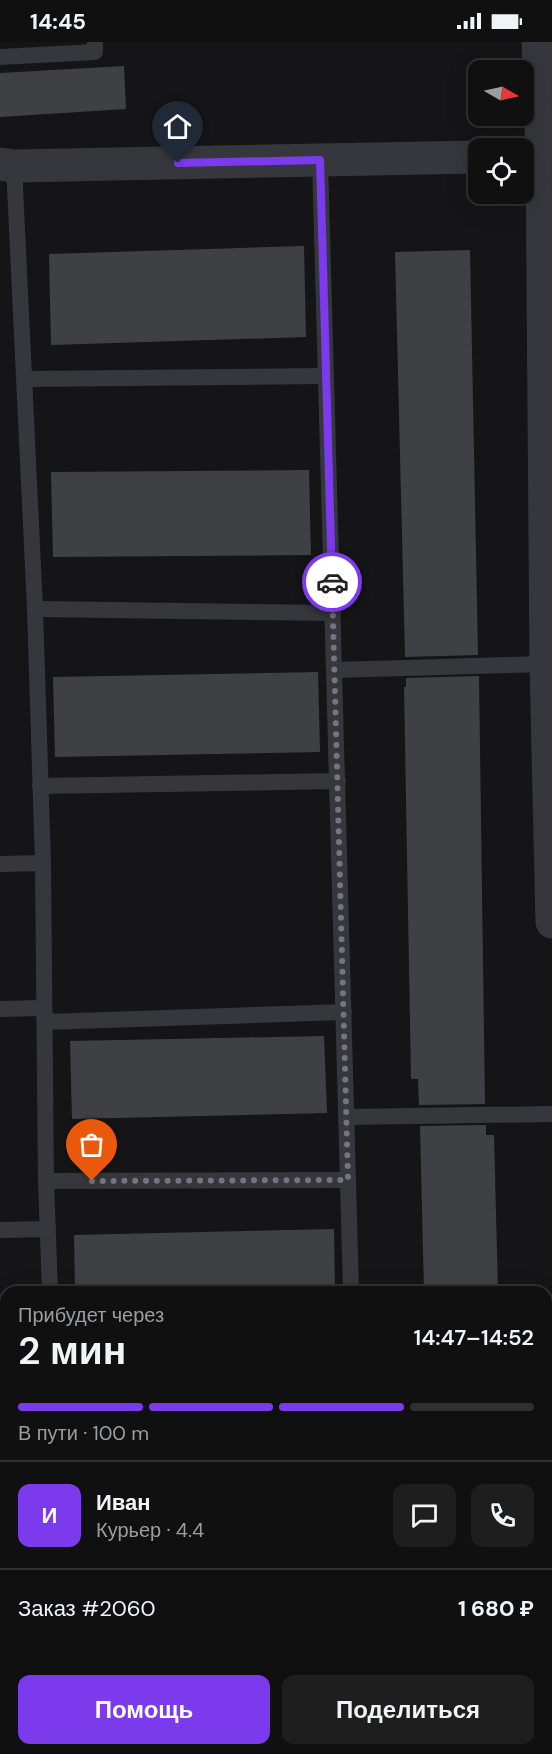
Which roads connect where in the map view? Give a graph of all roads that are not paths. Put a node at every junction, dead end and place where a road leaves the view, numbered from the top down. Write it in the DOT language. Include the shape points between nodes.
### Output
graph roads {
  1 [pos="95,42"];
  2 [pos="538,42"];
  3 [pos="0,57"];
  4 [pos="539,156"];
  5 [pos="468,157"];
  6 [pos="320,160"];
  7 [pos="7,165"];
  8 [pos="326,376"];
  9 [pos="25,379"];
  10 [pos="35,609"];
  11 [pos="333,612"];
  12 [pos="549,664"];
  13 [pos="335,670"];
  14 [pos="338,782"];
  15 [pos="40,786"];
  16 [pos="43,863"];
  17 [pos="0,864"];
  18 [pos="552,922"];
  19 [pos="0,1009"];
  20 [pos="344,1012"];
  21 [pos="44,1015"];
  22 [pos="552,1114"];
  23 [pos="347,1117"];
  24 [pos="348,1180"];
  25 [pos="46,1181"];
  26 [pos="48,1228"];
  27 [pos="0,1230"];
  28 [pos="50,1286"];
  29 [pos="351,1286"];
  1 -- 3 [label="lane" via="95,52"];
  2 -- 4 [label="street"];
  4 -- 12 [label="street"];
  5 -- 6 [label="street"];
  6 -- 7 [label="street"];
  6 -- 8 [label="lane"];
  7 -- 9 [label="lane"];
  8 -- 9 [label="lane"];
  8 -- 11 [label="lane"];
  9 -- 10 [label="lane"];
  10 -- 11 [label="lane"];
  10 -- 15 [label="lane"];
  11 -- 13 [label="lane"];
  12 -- 13 [label="lane"];
  12 -- 18 [label="street"];
  13 -- 14 [label="lane"];
  14 -- 15 [label="lane"];
  14 -- 20 [label="lane"];
  15 -- 16 [label="lane"];
  16 -- 17 [label="lane"];
  16 -- 21 [label="lane"];
  19 -- 21 [label="lane"];
  20 -- 21 [label="lane"];
  20 -- 23 [label="lane"];
  21 -- 25 [label="lane"];
  22 -- 23 [label="lane"];
  23 -- 24 [label="lane"];
  24 -- 25 [label="lane"];
  24 -- 29 [label="lane"];
  25 -- 26 [label="lane"];
  26 -- 27 [label="lane"];
  26 -- 28 [label="lane"];
}
